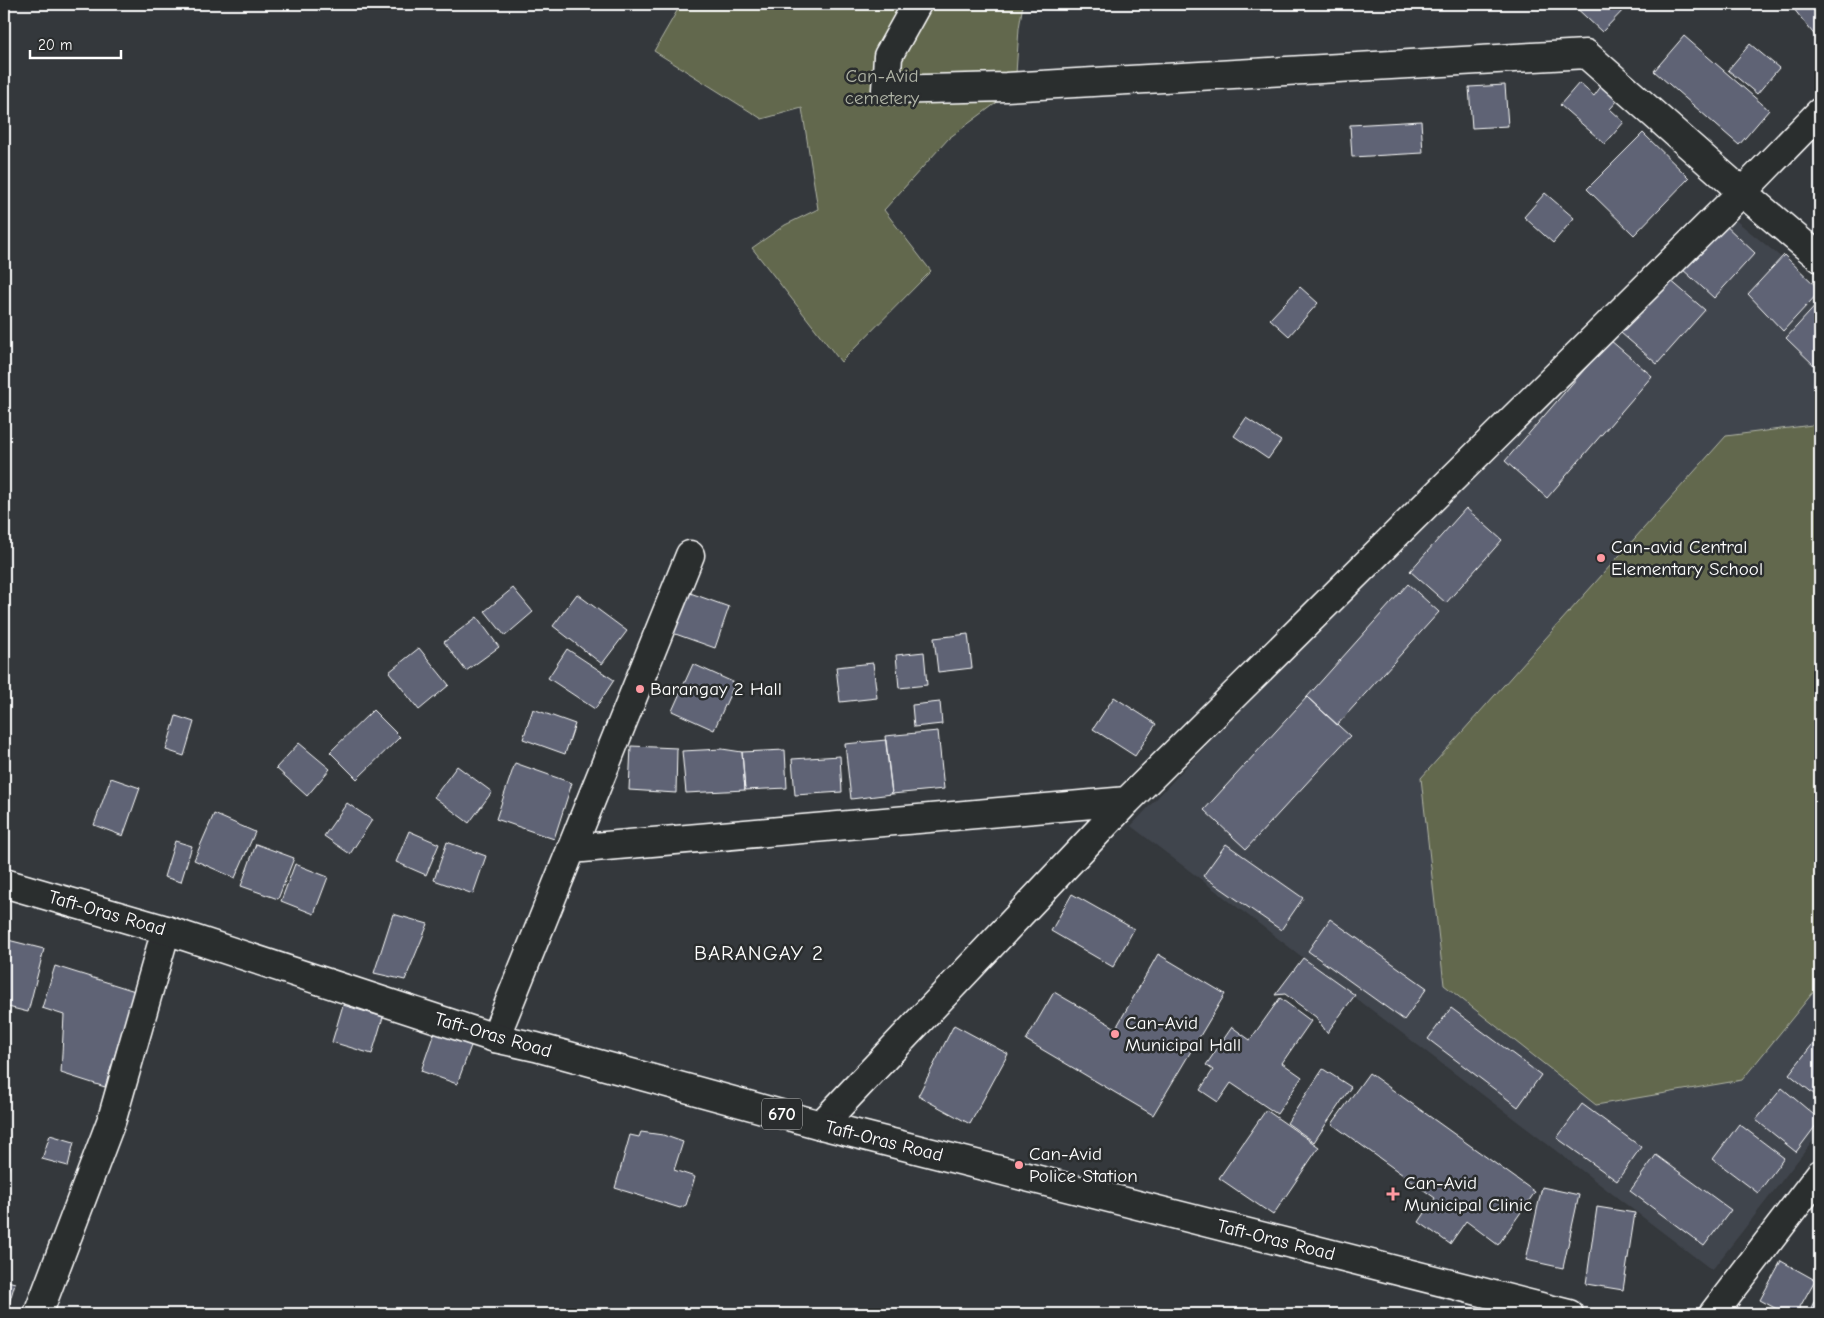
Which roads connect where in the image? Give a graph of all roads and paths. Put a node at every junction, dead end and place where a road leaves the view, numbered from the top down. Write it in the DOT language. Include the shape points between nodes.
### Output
graph roads {
  1 [pos="917,4"];
  2 [pos="1820,112"];
  3 [pos="1742,192"];
  4 [pos="1820,258"];
  5 [pos="690,556"];
  6 [pos="1127,801"];
  7 [pos="571,849"];
  8 [pos="4,883"];
  9 [pos="166,930"];
  10 [pos="495,1038"];
  11 [pos="821,1125"];
  12 [pos="1820,1174"];
  13 [pos="38,1314"];
  14 [pos="1569,1314"];
  15 [pos="1713,1314"];
  1 -- 3 [label="street" via="888,56 886,90 1006,87 1586,54"];
  2 -- 3 [label="street"];
  3 -- 4 [label="street"];
  3 -- 6 [label="street"];
  5 -- 7 [label="street"];
  6 -- 7 [label="street"];
  6 -- 11 [label="street"];
  7 -- 10 [label="street"];
  8 -- 9 [label="street, Taft-Oras Road / 670"];
  9 -- 10 [label="street, Taft-Oras Road / 670"];
  9 -- 13 [label="street" via="112,1120"];
  10 -- 11 [label="street, Taft-Oras Road / 670"];
  11 -- 14 [label="street, Taft-Oras Road / 670"];
  12 -- 15 [label="street"];
}
